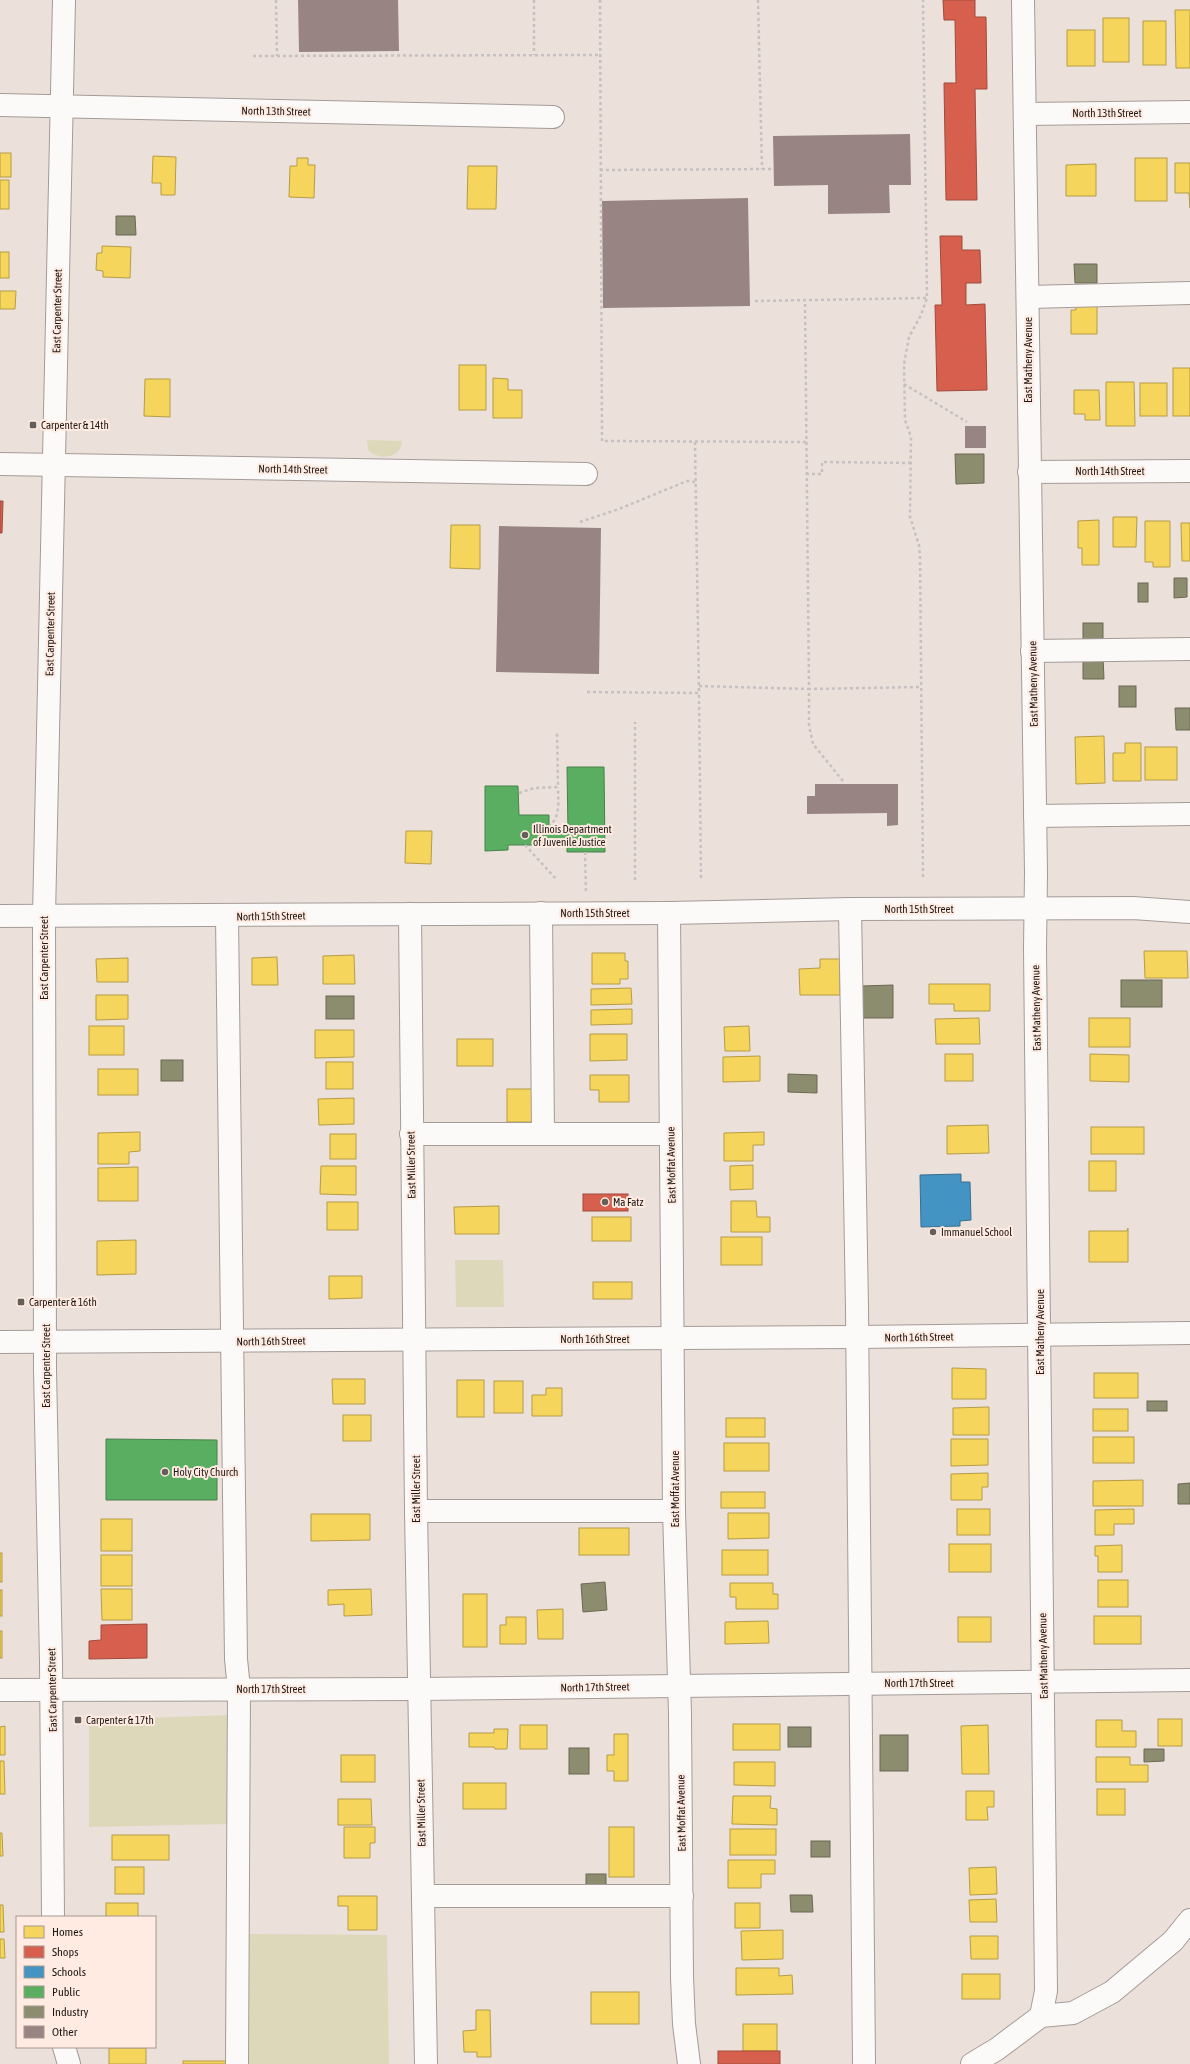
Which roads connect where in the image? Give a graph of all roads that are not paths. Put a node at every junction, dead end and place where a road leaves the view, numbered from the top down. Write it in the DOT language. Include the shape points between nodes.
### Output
graph roads {
  1 [pos="64,0"];
  2 [pos="1023,0"];
  3 [pos="0,105"];
  4 [pos="61,107"];
  5 [pos="1190,112"];
  6 [pos="1025,114"];
  7 [pos="553,116"];
  8 [pos="1190,294"];
  9 [pos="1028,297"];
  10 [pos="0,464"];
  11 [pos="53,464"];
  12 [pos="1190,470"];
  13 [pos="1029,472"];
  14 [pos="586,474"];
  15 [pos="1190,649"];
  16 [pos="1032,651"];
  17 [pos="1190,814"];
  18 [pos="1035,816"];
  19 [pos="850,909"];
  20 [pos="1035,909"];
  21 [pos="1190,912"];
  22 [pos="541,913"];
  23 [pos="669,913"];
  24 [pos="410,914"];
  25 [pos="0,916"];
  26 [pos="44,916"];
  27 [pos="227,916"];
  28 [pos="543,1133"];
  29 [pos="411,1134"];
  30 [pos="670,1134"];
  31 [pos="1190,1333"];
  32 [pos="1040,1335"];
  33 [pos="857,1337"];
  34 [pos="674,1338"];
  35 [pos="415,1339"];
  36 [pos="0,1342"];
  37 [pos="46,1342"];
  38 [pos="233,1342"];
  39 [pos="416,1511"];
  40 [pos="674,1511"];
  41 [pos="1190,1680"];
  42 [pos="859,1683"];
  43 [pos="1044,1683"];
  44 [pos="679,1686"];
  45 [pos="239,1688"];
  46 [pos="418,1689"];
  47 [pos="0,1690"];
  48 [pos="52,1690"];
  49 [pos="423,1896"];
  50 [pos="682,1896"];
  51 [pos="53,1916"];
  52 [pos="1190,1920"];
  53 [pos="1042,2016"];
  54 [pos="64,2048"];
  55 [pos="69,2064"];
  56 [pos="237,2064"];
  57 [pos="426,2064"];
  58 [pos="689,2064"];
  59 [pos="864,2064"];
  60 [pos="972,2064"];
  1 -- 4 [label="street, East Carpenter Street"];
  2 -- 6 [label="street, East Matheny Avenue"];
  3 -- 4 [label="street, North 13th Street"];
  4 -- 7 [label="street, North 13th Street"];
  4 -- 11 [label="street, East Carpenter Street"];
  5 -- 6 [label="street, North 13th Street"];
  6 -- 9 [label="street, East Matheny Avenue"];
  8 -- 9 [label="street"];
  9 -- 13 [label="street, East Matheny Avenue"];
  10 -- 11 [label="street, North 14th Street"];
  11 -- 14 [label="street, North 14th Street"];
  11 -- 26 [label="street, East Carpenter Street"];
  12 -- 13 [label="street, North 14th Street"];
  13 -- 16 [label="street, East Matheny Avenue"];
  15 -- 16 [label="street"];
  16 -- 18 [label="street, East Matheny Avenue"];
  17 -- 18 [label="street"];
  18 -- 20 [label="street, East Matheny Avenue"];
  19 -- 20 [label="street, North 15th Street"];
  19 -- 23 [label="street, North 15th Street"];
  19 -- 33 [label="street"];
  20 -- 21 [label="street, North 15th Street" via="1133,908"];
  20 -- 32 [label="street, East Matheny Avenue"];
  22 -- 23 [label="street, North 15th Street"];
  22 -- 24 [label="street, North 15th Street"];
  22 -- 28 [label="street"];
  23 -- 30 [label="street, East Moffat Avenue"];
  24 -- 27 [label="street, North 15th Street"];
  24 -- 29 [label="street, East Miller Street"];
  25 -- 26 [label="street, North 15th Street"];
  26 -- 27 [label="street, North 15th Street"];
  26 -- 37 [label="street, East Carpenter Street"];
  27 -- 38 [label="street"];
  28 -- 29 [label="street"];
  28 -- 30 [label="street"];
  29 -- 35 [label="street, East Miller Street"];
  30 -- 34 [label="street, East Moffat Avenue"];
  31 -- 32 [label="street, North 16th Street"];
  32 -- 33 [label="street, North 16th Street"];
  32 -- 43 [label="street, East Matheny Avenue"];
  33 -- 34 [label="street, North 16th Street"];
  33 -- 42 [label="street"];
  34 -- 35 [label="street, North 16th Street"];
  34 -- 40 [label="street, East Moffat Avenue"];
  35 -- 38 [label="street, North 16th Street"];
  35 -- 39 [label="street, East Miller Street"];
  36 -- 37 [label="street, North 16th Street"];
  37 -- 38 [label="street, North 16th Street"];
  37 -- 48 [label="street, East Carpenter Street"];
  38 -- 45 [label="street" via="236,1659"];
  39 -- 40 [label="street"];
  39 -- 46 [label="street, East Miller Street"];
  40 -- 44 [label="street, East Moffat Avenue"];
  41 -- 43 [label="street, North 17th Street"];
  42 -- 43 [label="street, North 17th Street"];
  42 -- 44 [label="street, North 17th Street"];
  42 -- 59 [label="street"];
  43 -- 53 [label="street, East Matheny Avenue" via="1046,1992"];
  44 -- 46 [label="street, North 17th Street"];
  44 -- 50 [label="street, East Moffat Avenue"];
  45 -- 46 [label="street, North 17th Street"];
  45 -- 48 [label="street, North 17th Street"];
  45 -- 56 [label="street"];
  46 -- 49 [label="street, East Miller Street"];
  47 -- 48 [label="street, North 17th Street"];
  48 -- 51 [label="street, East Carpenter Street"];
  49 -- 50 [label="street"];
  49 -- 57 [label="street, East Miller Street"];
  50 -- 58 [label="street, East Moffat Avenue" via="684,2024"];
  52 -- 53 [label="street" via="1173,1941 1112,1992 1073,2013"];
  53 -- 60 [label="street"];
  54 -- 55 [label="street"];
}
